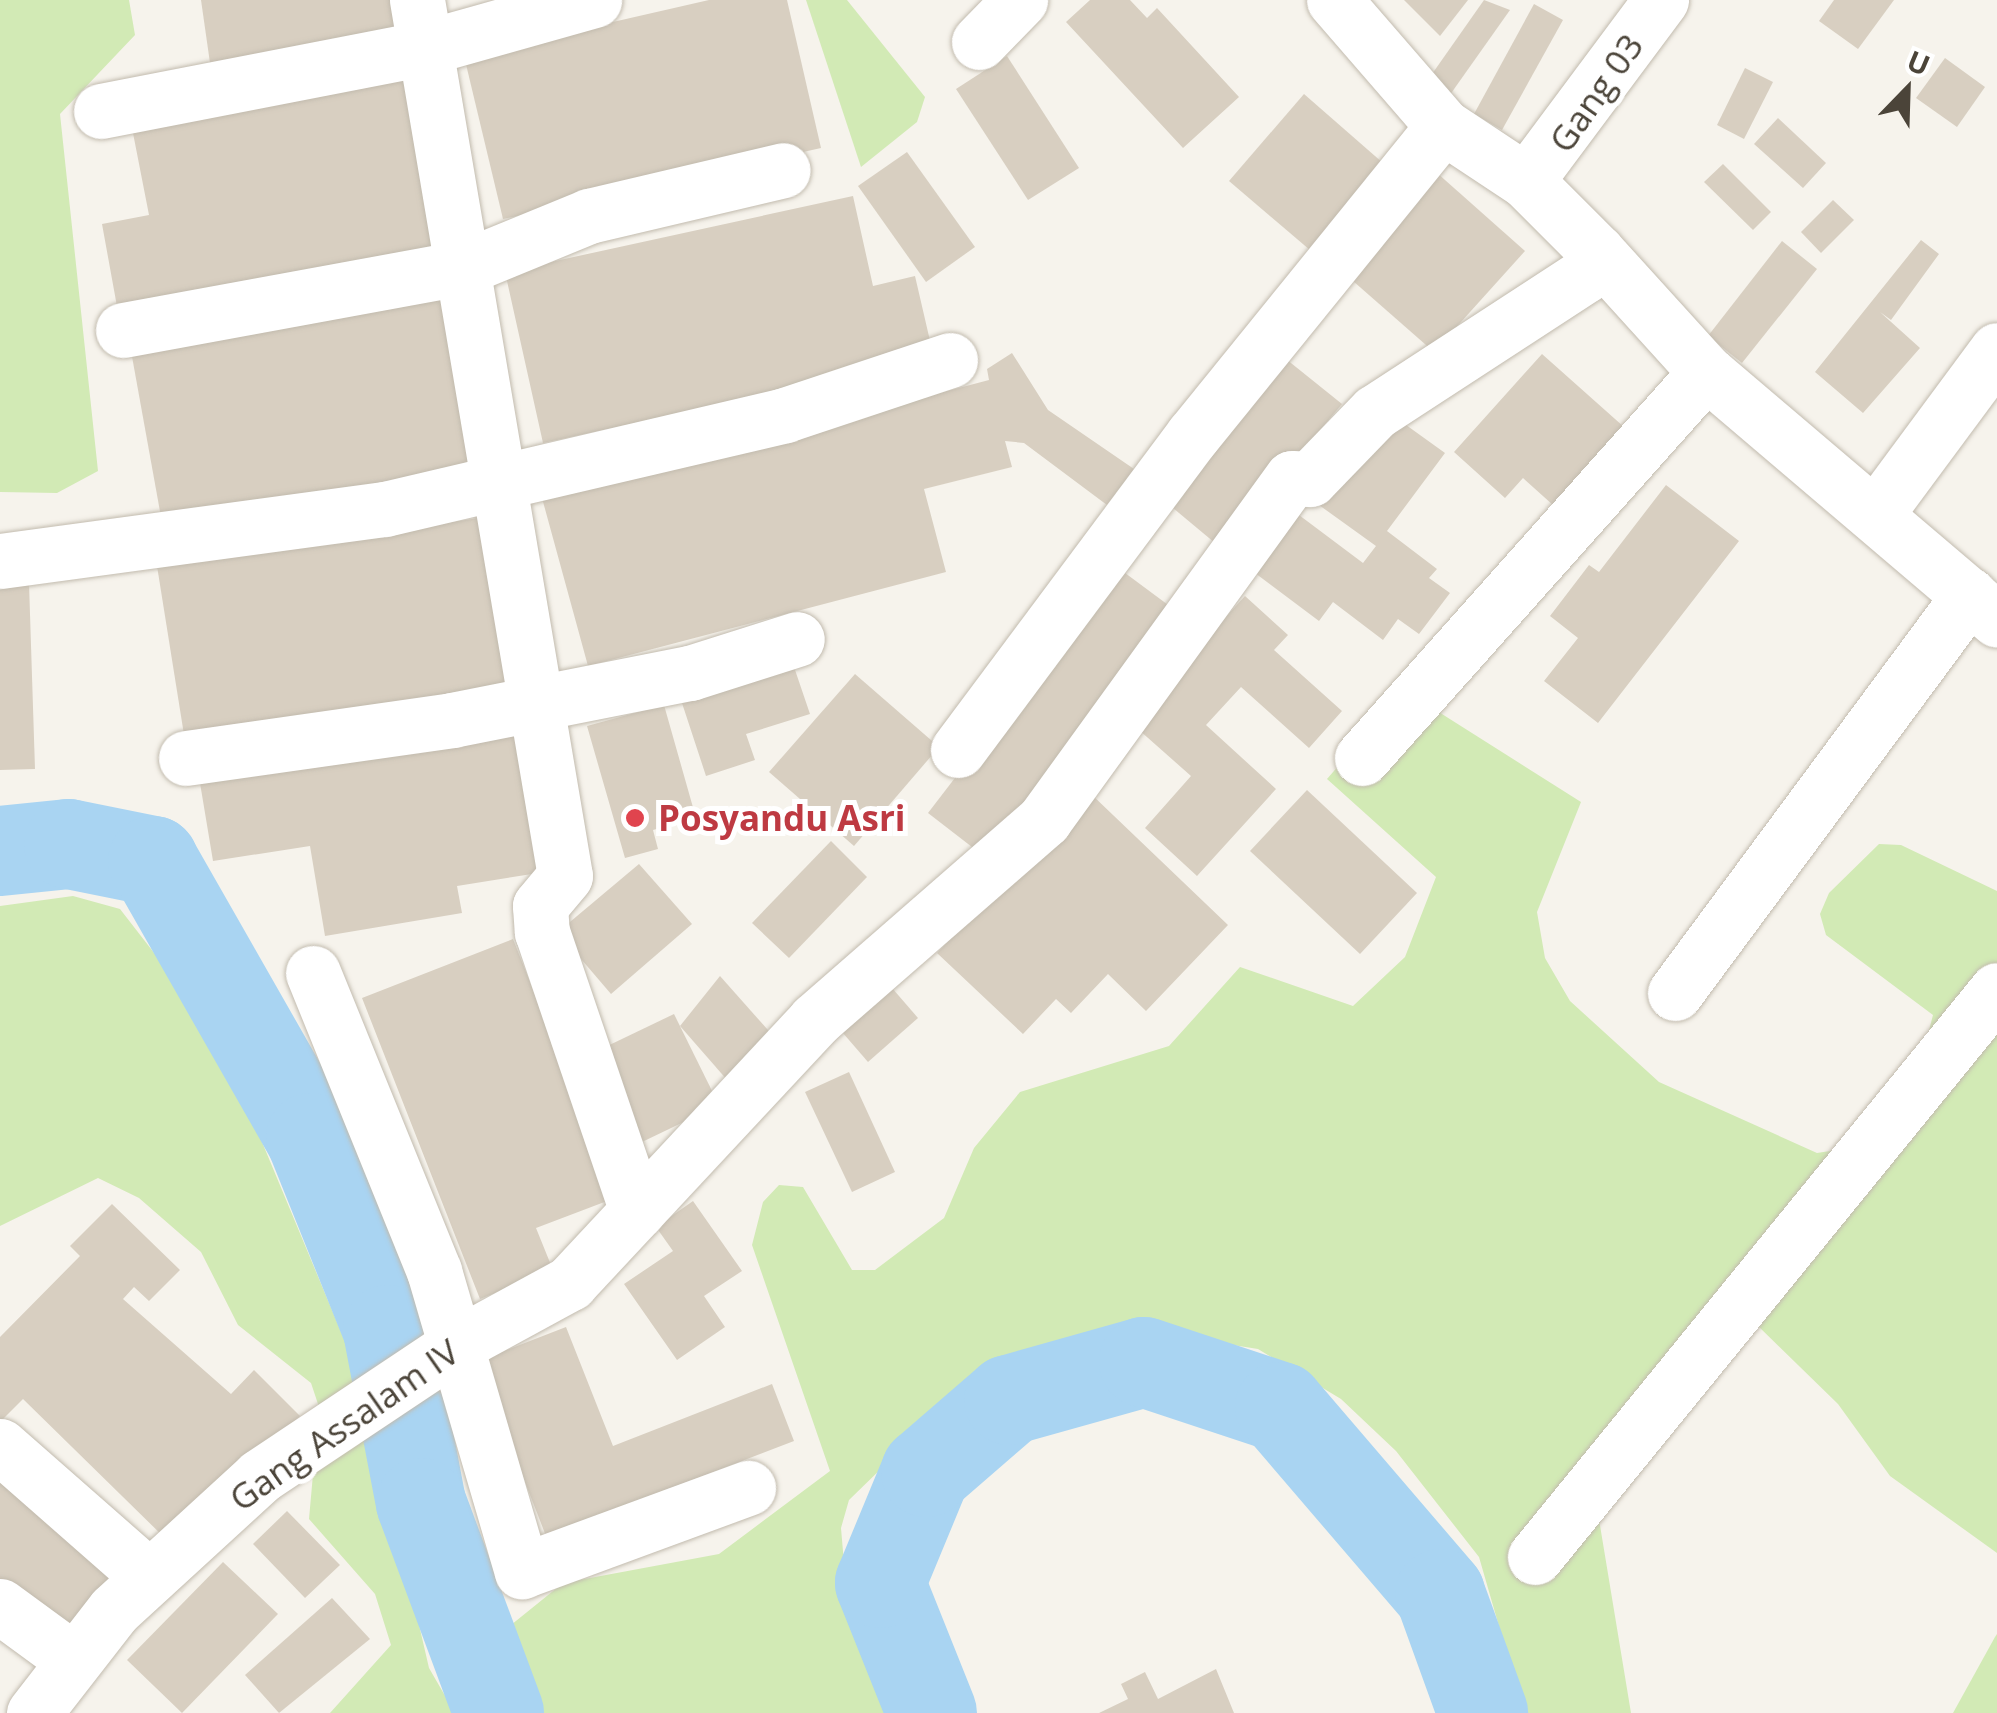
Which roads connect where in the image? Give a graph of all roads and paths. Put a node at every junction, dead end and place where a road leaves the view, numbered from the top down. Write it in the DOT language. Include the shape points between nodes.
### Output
graph roads {
  1 [pos="594,0"];
  2 [pos="1020,0"];
  3 [pos="1334,0"];
  4 [pos="1661,0"];
  5 [pos="418,25"];
  6 [pos="979,42"];
  7 [pos="101,112"];
  8 [pos="1444,126"];
  9 [pos="783,170"];
  10 [pos="1526,181"];
  11 [pos="1597,252"];
  12 [pos="462,268"];
  13 [pos="123,330"];
  14 [pos="1997,350"];
  15 [pos="950,360"];
  16 [pos="1706,372"];
  17 [pos="501,484"];
  18 [pos="1878,512"];
  19 [pos="0,561"];
  20 [pos="1983,607"];
  21 [pos="797,639"];
  22 [pos="539,702"];
  23 [pos="958,750"];
  24 [pos="186,758"];
  25 [pos="1362,758"];
  26 [pos="313,973"];
  27 [pos="1997,990"];
  28 [pos="1676,993"];
  29 [pos="637,1211"];
  30 [pos="442,1358"];
  31 [pos="0,1446"];
  32 [pos="748,1488"];
  33 [pos="1535,1557"];
  34 [pos="148,1576"];
  35 [pos="0,1606"];
  36 [pos="71,1658"];
  37 [pos="34,1713"];
  1 -- 5 [label="street"];
  2 -- 6 [label="street"];
  3 -- 8 [label="street"];
  4 -- 10 [label="street, Gang 03"];
  5 -- 7 [label="street"];
  5 -- 12 [label="street"];
  8 -- 10 [label="street"];
  8 -- 23 [label="street" via="1193,435"];
  9 -- 12 [label="street" via="589,216"];
  10 -- 11 [label="street"];
  11 -- 16 [label="street"];
  11 -- 29 [label="street, Gang Assalam IV" via="1586,275 1376,412 1310,479 1292,478 1044,820 949,894 816,1020"];
  12 -- 13 [label="street"];
  12 -- 17 [label="street"];
  14 -- 18 [label="street"];
  15 -- 17 [label="street" via="785,415"];
  16 -- 18 [label="street"];
  16 -- 25 [label="street"];
  17 -- 19 [label="street" via="254,530"];
  17 -- 22 [label="street"];
  18 -- 20 [label="street"];
  20 -- 28 [label="street"];
  21 -- 22 [label="street" via="690,673"];
  22 -- 24 [label="street"];
  22 -- 29 [label="street" via="564,876 540,906 542,932"];
  26 -- 30 [label="street"];
  27 -- 33 [label="street"];
  29 -- 30 [label="street, Gang Assalam IV" via="570,1283"];
  30 -- 32 [label="street" via="522,1571"];
  30 -- 34 [label="street, Gang Assalam IV" via="260,1476"];
  31 -- 34 [label="street"];
  34 -- 36 [label="street, Gang Assalam IV"];
  35 -- 36 [label="street"];
  36 -- 37 [label="street, Gang Assalam IV"];
}
